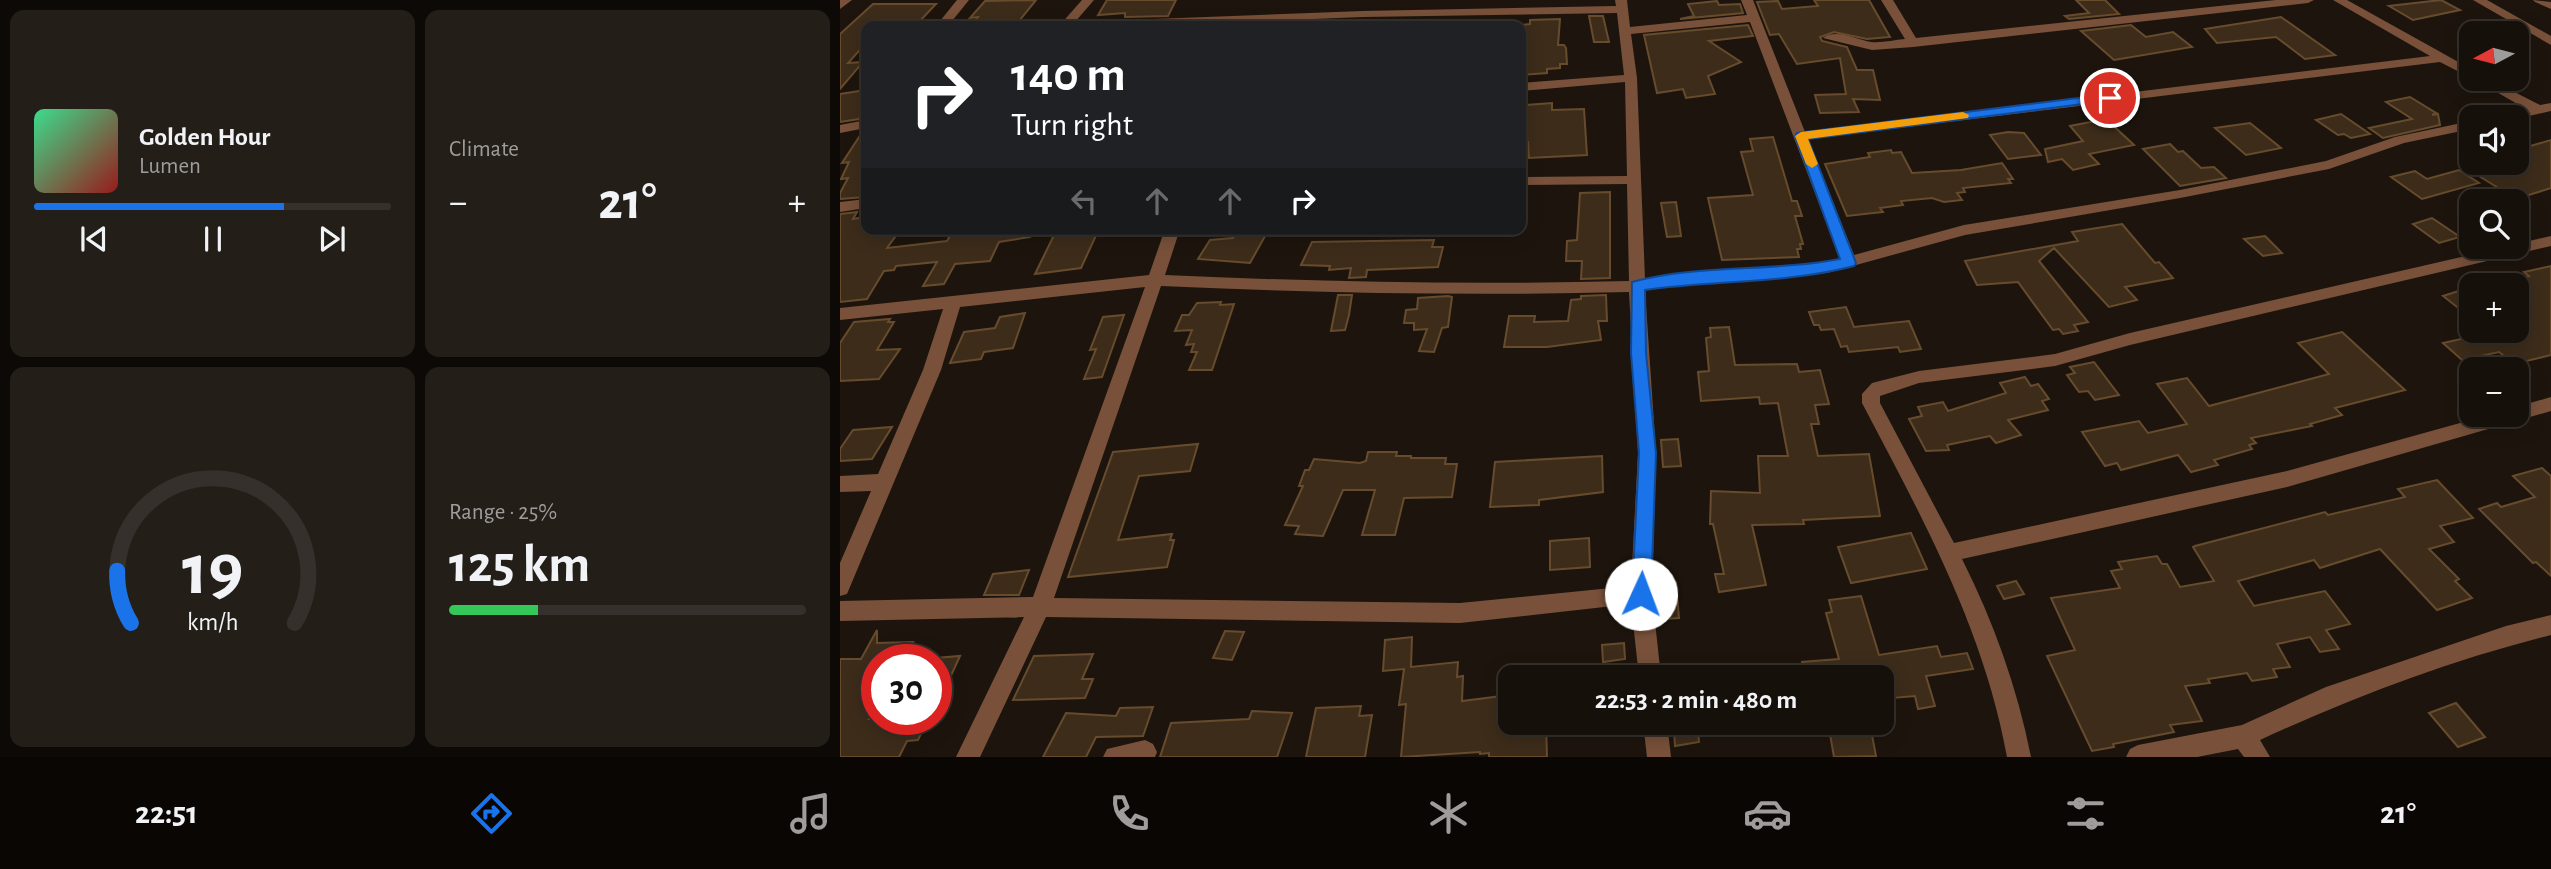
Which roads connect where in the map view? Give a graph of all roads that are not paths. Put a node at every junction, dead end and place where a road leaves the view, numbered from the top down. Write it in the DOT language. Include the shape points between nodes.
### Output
graph roads {
  1 [pos="846,0"];
  2 [pos="963,0"];
  3 [pos="1087,0"];
  4 [pos="1747,0"];
  5 [pos="1887,0"];
  6 [pos="2308,0"];
  7 [pos="2339,0"];
  8 [pos="2479,0"];
  9 [pos="2539,0"];
  10 [pos="1622,5"];
  11 [pos="840,6"];
  12 [pos="2551,6"];
  13 [pos="1752,18"];
  14 [pos="946,21"];
  15 [pos="1069,21"];
  16 [pos="1189,21"];
  17 [pos="1627,31"];
  18 [pos="1829,38"];
  19 [pos="2551,41"];
  20 [pos="1913,43"];
  21 [pos="2441,58"];
  22 [pos="2459,68"];
  23 [pos="1631,78"];
  24 [pos="1526,87"];
  25 [pos="2506,91"];
  26 [pos="2545,109"];
  27 [pos="861,125"];
  28 [pos="2459,128"];
  29 [pos="840,129"];
  30 [pos="1801,136"];
  31 [pos="1633,180"];
  32 [pos="1526,181"];
  33 [pos="861,205"];
  34 [pos="840,207"];
  35 [pos="1172,235"];
  36 [pos="2551,241"];
  37 [pos="1849,263"];
  38 [pos="1156,281"];
  39 [pos="1637,286"];
  40 [pos="953,303"];
  41 [pos="840,314"];
  42 [pos="2551,404"];
  43 [pos="2529,410"];
  44 [pos="2469,427"];
  45 [pos="886,482"];
  46 [pos="840,484"];
  47 [pos="1949,554"];
  48 [pos="840,587"];
  49 [pos="1641,594"];
  50 [pos="1040,607"];
  51 [pos="840,611"];
  52 [pos="2551,625"];
  53 [pos="1649,665"];
  54 [pos="1656,735"];
  55 [pos="2243,736"];
  56 [pos="1145,752"];
  57 [pos="968,757"];
  58 [pos="1115,757"];
  59 [pos="1659,757"];
  60 [pos="2020,757"];
  61 [pos="2138,757"];
  62 [pos="2258,757"];
  1 -- 11 [label="street"];
  2 -- 14 [label="street"];
  3 -- 15 [label="street"];
  4 -- 13 [label="street"];
  5 -- 20 [label="street"];
  6 -- 20 [label="street"];
  7 -- 21 [label="street"];
  8 -- 19 [label="street"];
  9 -- 12 [label="street"];
  10 -- 16 [label="street"];
  10 -- 17 [label="street"];
  13 -- 17 [label="street"];
  13 -- 30 [label="street"];
  17 -- 23 [label="street"];
  18 -- 20 [label="street" via="1872,46"];
  21 -- 22 [label="street"];
  21 -- 30 [label="street"];
  23 -- 24 [label="street"];
  23 -- 31 [label="street"];
  25 -- 26 [label="street"];
  27 -- 29 [label="street"];
  28 -- 37 [label="street" via="2329,165 1964,230"];
  30 -- 37 [label="street"];
  31 -- 32 [label="street"];
  31 -- 39 [label="street"];
  33 -- 34 [label="street"];
  35 -- 38 [label="street"];
  36 -- 47 [label="street" via="2054,360 1919,377 1878,388 1871,394 1871,403"];
  37 -- 39 [label="street"];
  38 -- 39 [label="street" via="1334,288"];
  38 -- 40 [label="street"];
  38 -- 50 [label="street"];
  39 -- 49 [label="street" via="1647,453"];
  40 -- 41 [label="street"];
  40 -- 45 [label="street" via="932,370"];
  42 -- 43 [label="street"];
  44 -- 47 [label="street" via="2287,479"];
  45 -- 46 [label="street"];
  45 -- 48 [label="street"];
  47 -- 60 [label="street" via="2002,680"];
  49 -- 50 [label="street" via="1460,613"];
  49 -- 53 [label="street"];
  50 -- 51 [label="street"];
  50 -- 57 [label="street"];
  52 -- 55 [label="street" via="2326,698"];
  54 -- 59 [label="street"];
  55 -- 61 [label="street"];
  55 -- 62 [label="street"];
  56 -- 58 [label="street"];
}
